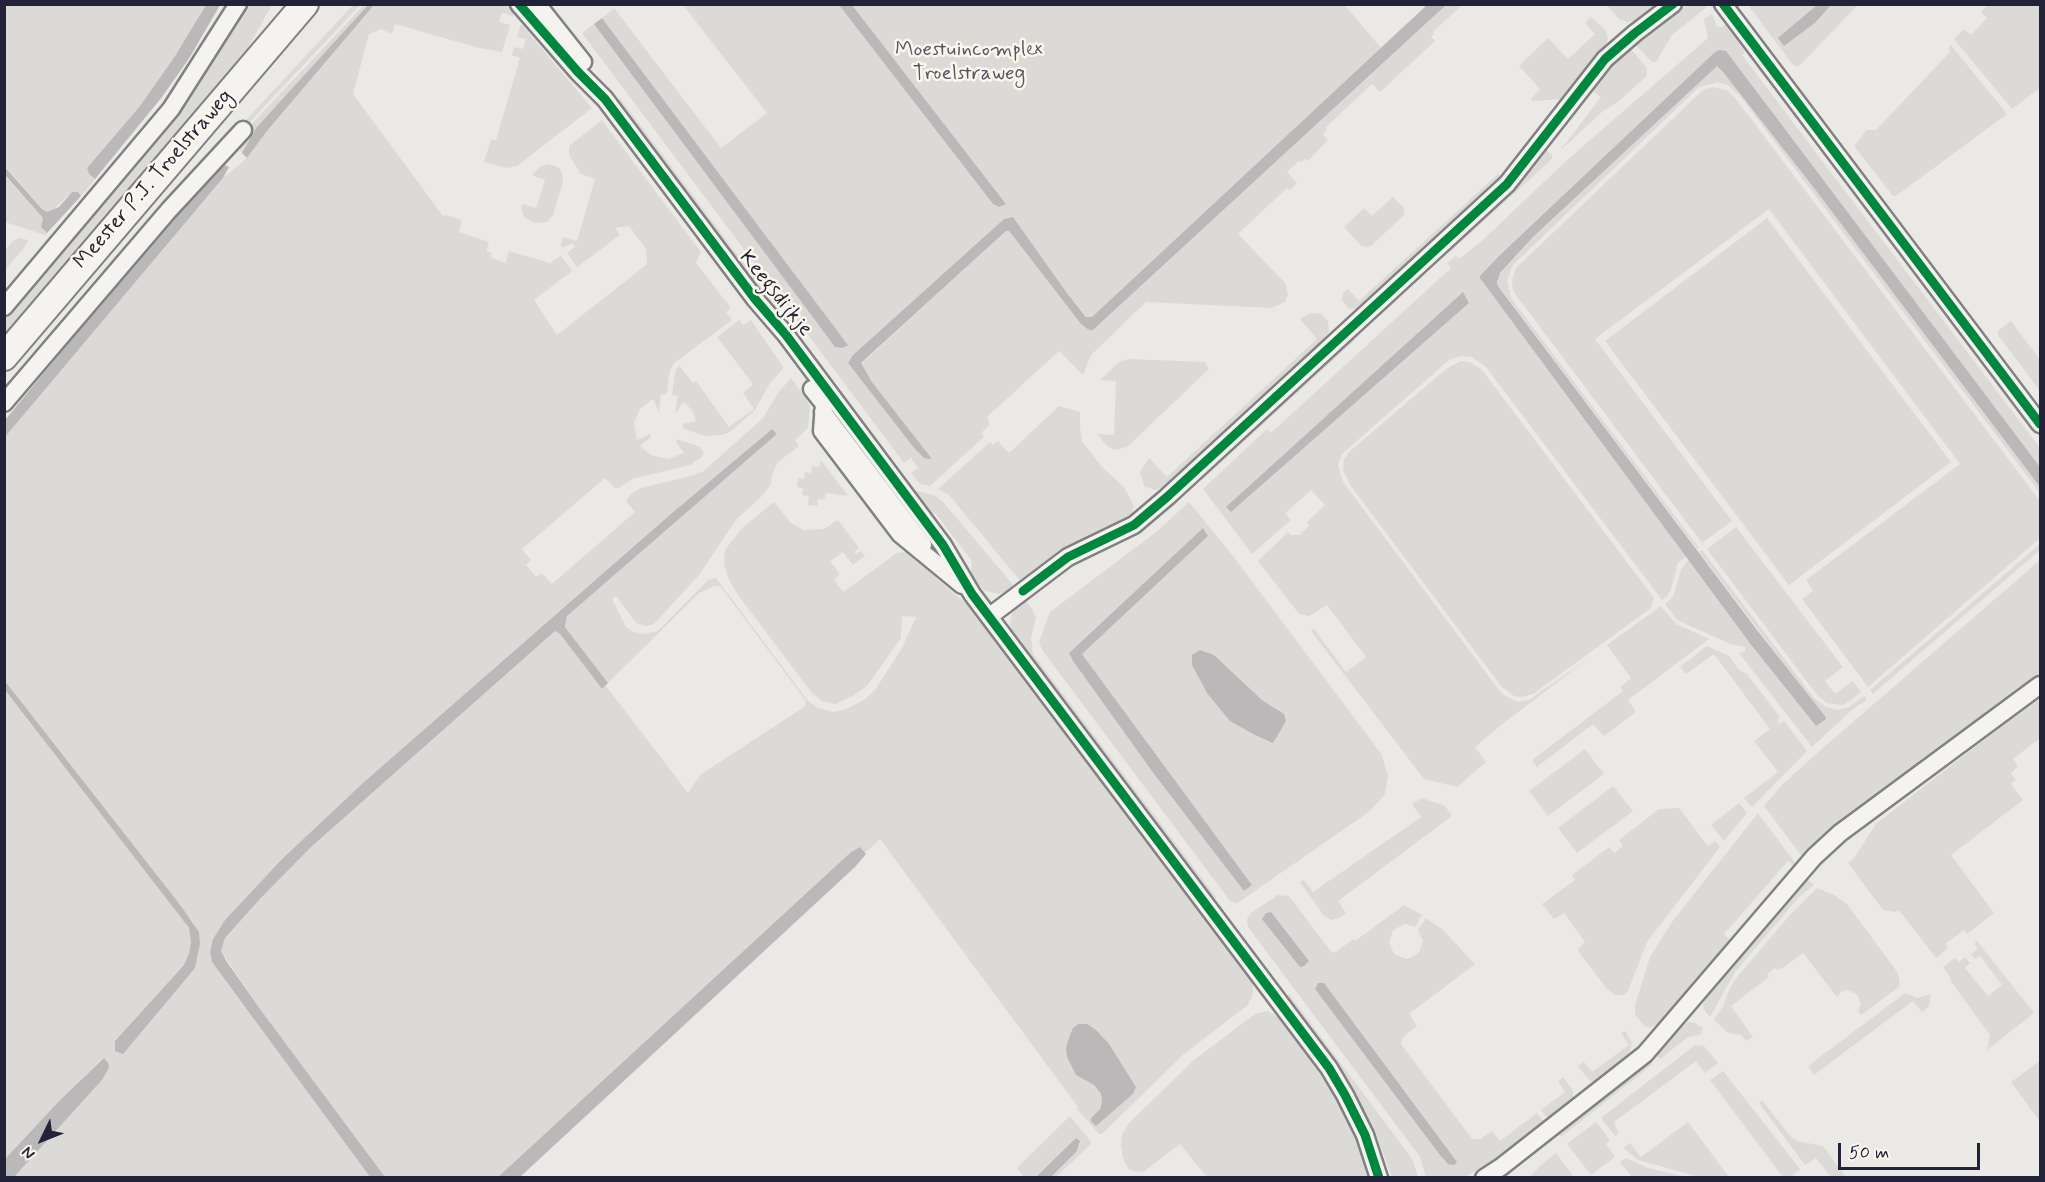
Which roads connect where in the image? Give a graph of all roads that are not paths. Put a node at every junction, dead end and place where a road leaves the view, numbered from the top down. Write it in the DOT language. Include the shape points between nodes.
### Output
graph roads {
  1 [pos="238,4"];
  2 [pos="305,4"];
  3 [pos="519,4"];
  4 [pos="537,4"];
  5 [pos="1673,4"];
  6 [pos="1723,4"];
  7 [pos="605,99"];
  8 [pos="243,130"];
  9 [pos="754,299"];
  10 [pos="4,307"];
  11 [pos="4,357"];
  12 [pos="4,403"];
  13 [pos="2040,424"];
  14 [pos="972,594"];
  15 [pos="990,616"];
  16 [pos="2040,685"];
  17 [pos="1378,1178"];
  18 [pos="1484,1178"];
  1 -- 10 [label="street, Meester P.J. Troelstraweg" via="171,109"];
  2 -- 11 [label="main road, Meester P.J. Troelstraweg"];
  3 -- 7 [label="street, Keegsdijkje"];
  4 -- 7 [label="street, Keegsdijkje" via="588,69"];
  5 -- 15 [label="street" via="1605,60 1507,184 1144,518 1068,557"];
  6 -- 13 [label="street"];
  7 -- 9 [label="street, Keegsdijkje"];
  8 -- 12 [label="street, Meester P.J. Troelstraweg" via="161,219"];
  9 -- 14 [label="street, Keegsdijkje" via="786,335 913,504"];
  9 -- 14 [label="street, Keegsdijkje" via="777,341 824,404 822,431 900,534"];
  14 -- 15 [label="street, Keegsdijkje"];
  15 -- 17 [label="street, Keegsdijkje" via="1329,1068 1365,1135"];
  16 -- 18 [label="street" via="1840,833 1814,857 1645,1054"];
}
